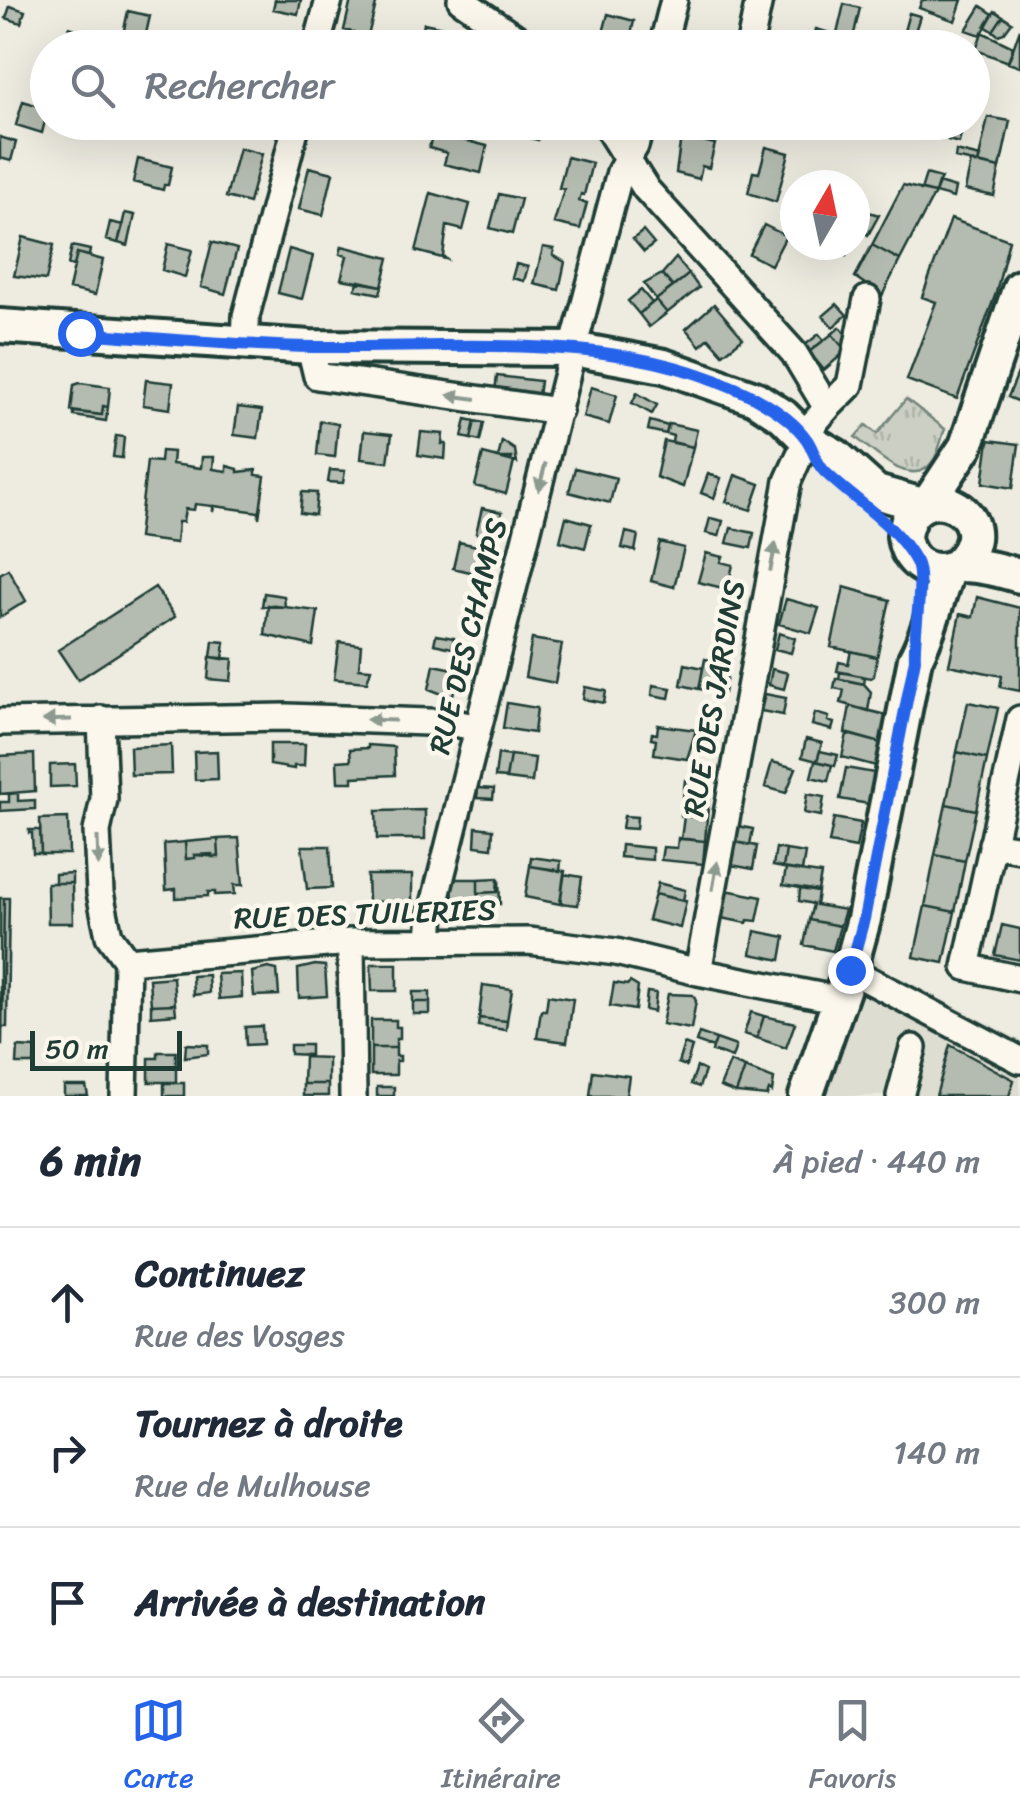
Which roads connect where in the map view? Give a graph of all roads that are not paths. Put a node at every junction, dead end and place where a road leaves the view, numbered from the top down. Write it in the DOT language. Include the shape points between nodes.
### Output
graph roads {
  1 [pos="329,0"];
  2 [pos="461,0"];
  3 [pos="674,0"];
  4 [pos="759,0"];
  5 [pos="321,30"];
  6 [pos="505,30"];
  7 [pos="666,30"];
  8 [pos="753,30"];
  9 [pos="292,140"];
  10 [pos="615,140"];
  11 [pos="636,140"];
  12 [pos="628,161"];
  13 [pos="1020,287"];
  14 [pos="867,299"];
  15 [pos="0,326"];
  16 [pos="245,344"];
  17 [pos="310,347"];
  18 [pos="573,349"];
  19 [pos="828,408"];
  20 [pos="558,412"];
  21 [pos="806,439"];
  22 [pos="966,446"];
  23 [pos="926,504"];
  24 [pos="970,521"];
  25 [pos="1020,556"];
  26 [pos="932,560"];
  27 [pos="1020,576"];
  28 [pos="101,719"];
  29 [pos="1020,719"];
  30 [pos="0,722"];
  31 [pos="478,728"];
  32 [pos="992,844"];
  33 [pos="1020,850"];
  34 [pos="430,939"];
  35 [pos="352,942"];
  36 [pos="128,960"];
  37 [pos="698,972"];
  38 [pos="1020,978"];
  39 [pos="845,985"];
  40 [pos="913,1048"];
  41 [pos="1020,1060"];
  42 [pos="124,1096"];
  43 [pos="353,1096"];
  44 [pos="806,1096"];
  45 [pos="900,1096"];
  1 -- 5 [label="street"];
  2 -- 6 [label="street"];
  3 -- 7 [label="street"];
  4 -- 8 [label="street"];
  9 -- 16 [label="street" via="246,316"];
  10 -- 12 [label="street"];
  11 -- 12 [label="street, RUE DES CHAMPS"];
  12 -- 18 [label="street, RUE DES CHAMPS"];
  12 -- 19 [label="street" via="794,353"];
  13 -- 22 [label="main road"];
  14 -- 19 [label="street, RUE DES JARDINS" via="850,385"];
  15 -- 16 [label="main road"];
  16 -- 17 [label="main road"];
  17 -- 18 [label="main road"];
  20 -- 17 [label="street, one-way" via="317,376"];
  18 -- 20 [label="street, RUE DES CHAMPS"];
  18 -- 21 [label="main road" via="714,380 755,398"];
  19 -- 21 [label="street, RUE DES JARDINS"];
  20 -- 31 [label="street, RUE DES CHAMPS, one-way"];
  21 -- 23 [label="main road" via="876,492"];
  21 -- 26 [label="main road" via="821,469"];
  37 -- 21 [label="street, RUE DES JARDINS, one-way" via="788,481"];
  22 -- 23 [label="main road"];
  22 -- 24 [label="main road" via="962,494"];
  23 -- 24 [label="main road" via="951,503"];
  23 -- 26 [label="main road" via="908,518 904,536"];
  24 -- 25 [label="main road" via="996,546"];
  24 -- 26 [label="main road" via="971,547"];
  26 -- 27 [label="main road"];
  26 -- 39 [label="main road" via="919,600 915,659 864,919"];
  28 -- 30 [label="street, one-way"];
  31 -- 28 [label="street, one-way" via="288,716"];
  28 -- 36 [label="street, one-way" via="100,893 109,936"];
  29 -- 32 [label="street"];
  31 -- 34 [label="street, RUE DES CHAMPS"];
  32 -- 33 [label="street"];
  32 -- 38 [label="street" via="966,967"];
  34 -- 35 [label="street, RUE DES TUILERIES"];
  34 -- 37 [label="street, RUE DES TUILERIES" via="564,945"];
  35 -- 36 [label="street, RUE DES TUILERIES"];
  35 -- 43 [label="street"];
  36 -- 42 [label="street"];
  37 -- 39 [label="street, RUE DES TUILERIES"];
  39 -- 41 [label="street, RUE DES TUILERIES"];
  39 -- 44 [label="main road"];
  40 -- 45 [label="street"];
}
